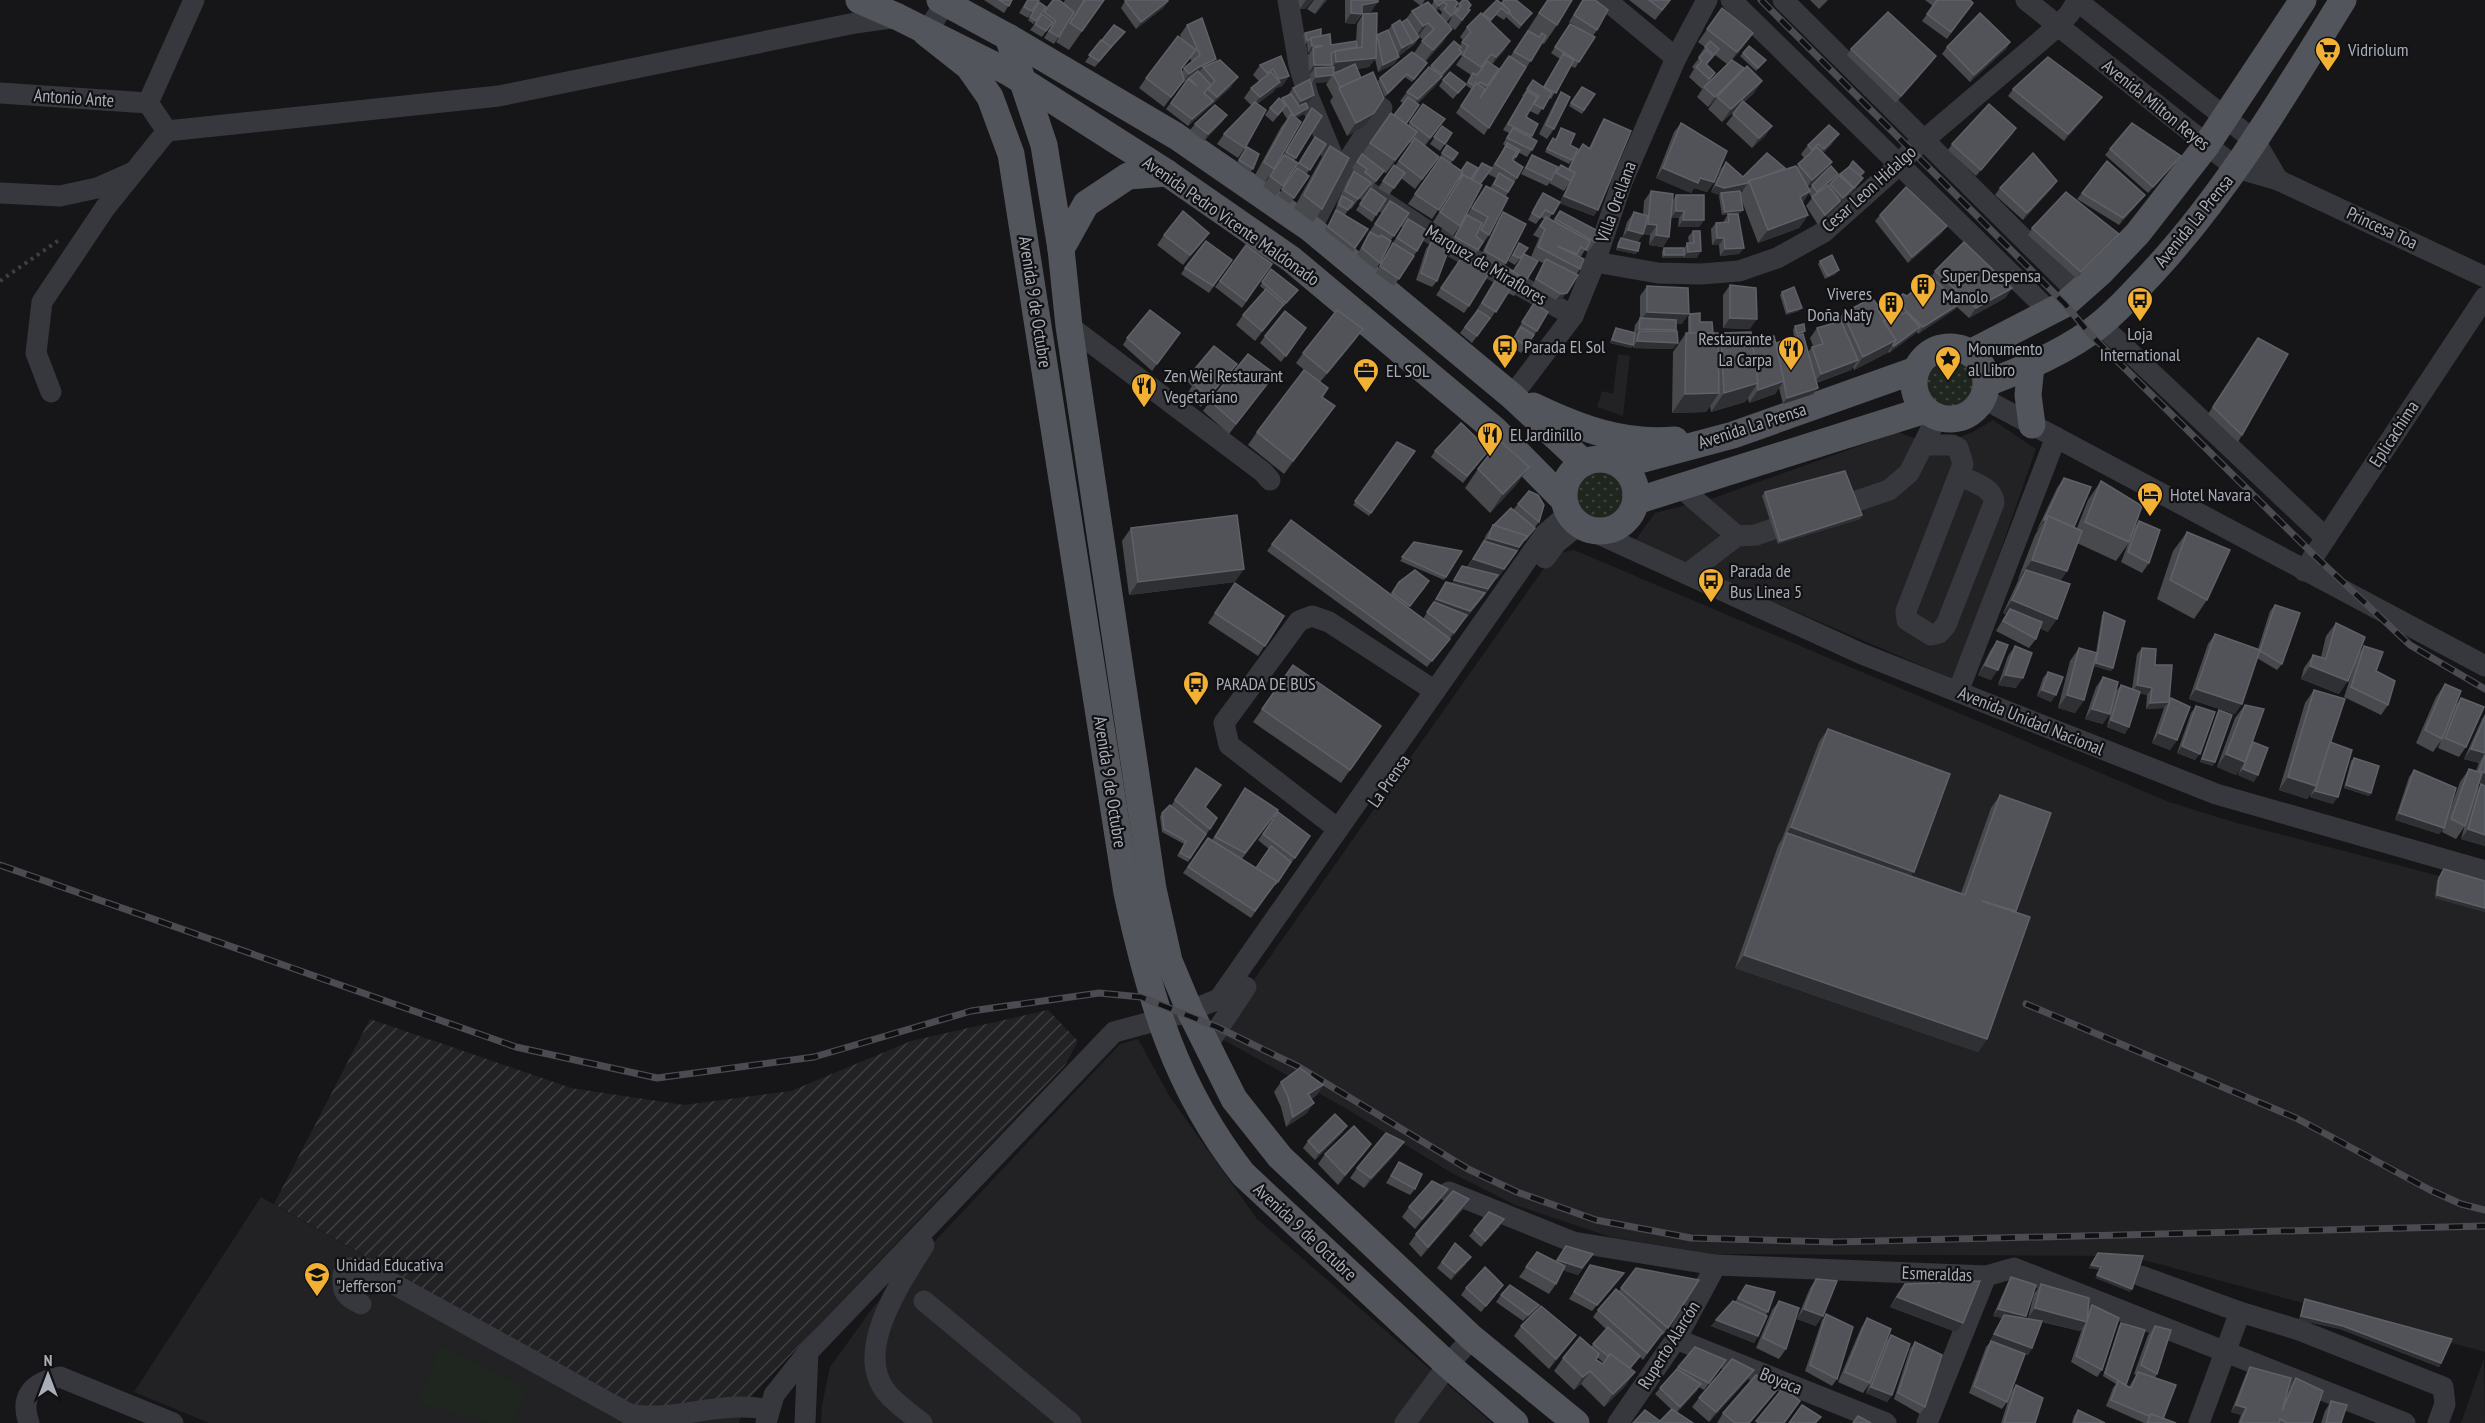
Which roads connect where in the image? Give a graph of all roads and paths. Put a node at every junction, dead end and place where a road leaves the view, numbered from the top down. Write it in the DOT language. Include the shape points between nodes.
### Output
graph roads {
  1 [pos="194,0"];
  2 [pos="859,0"];
  3 [pos="1288,0"];
  4 [pos="1606,0"];
  5 [pos="1707,0"];
  6 [pos="1731,0"];
  7 [pos="1783,0"];
  8 [pos="2026,0"];
  9 [pos="2303,0"];
  10 [pos="2343,0"];
  11 [pos="944,1"];
  12 [pos="2072,8"];
  13 [pos="898,17"];
  14 [pos="926,33"];
  15 [pos="1008,37"];
  16 [pos="1676,58"];
  17 [pos="1021,80"];
  18 [pos="0,93"];
  19 [pos="148,103"];
  20 [pos="1382,108"];
  21 [pos="2227,117"];
  22 [pos="167,131"];
  23 [pos="1923,141"];
  24 [pos="2255,141"];
  25 [pos="2206,146"];
  26 [pos="1899,165"];
  27 [pos="2236,168"];
  28 [pos="1343,169"];
  29 [pos="135,171"];
  30 [pos="1167,173"];
  31 [pos="2278,180"];
  32 [pos="0,193"];
  33 [pos="1311,229"];
  34 [pos="67,235"];
  35 [pos="1061,249"];
  36 [pos="1595,262"];
  37 [pos="2485,277"];
  38 [pos="0,281"];
  39 [pos="2078,293"];
  40 [pos="2485,297"];
  41 [pos="2050,312"];
  42 [pos="1573,316"];
  43 [pos="2100,324"];
  44 [pos="1070,326"];
  45 [pos="1970,353"];
  46 [pos="2031,366"];
  47 [pos="1916,370"];
  48 [pos="1985,391"];
  49 [pos="51,392"];
  50 [pos="1512,396"];
  51 [pos="1931,414"];
  52 [pos="2032,425"];
  53 [pos="1733,435"];
  54 [pos="2056,437"];
  55 [pos="1924,445"];
  56 [pos="1584,463"];
  57 [pos="1621,465"];
  58 [pos="1960,476"];
  59 [pos="1270,480"];
  60 [pos="1680,487"];
  61 [pos="1636,501"];
  62 [pos="1854,502"];
  63 [pos="1575,517"];
  64 [pos="1773,529"];
  65 [pos="1737,536"];
  66 [pos="2326,538"];
  67 [pos="2304,571"];
  68 [pos="1687,574"];
  69 [pos="2485,666"];
  70 [pos="1435,691"];
  71 [pos="1958,692"];
  72 [pos="1338,829"];
  73 [pos="2485,871"];
  74 [pos="1190,1011"];
  75 [pos="1159,1018"];
  76 [pos="1208,1044"];
  77 [pos="1449,1192"];
  78 [pos="943,1213"];
  79 [pos="1716,1265"];
  80 [pos="1986,1276"];
  81 [pos="2142,1276"];
  82 [pos="924,1301"];
  83 [pos="361,1304"];
  84 [pos="2240,1312"];
  85 [pos="1472,1338"];
  86 [pos="1676,1339"];
  87 [pos="808,1352"];
  88 [pos="2227,1352"];
  89 [pos="1448,1365"];
  90 [pos="767,1417"];
  91 [pos="1408,1422"];
  92 [pos="29,1423"];
  93 [pos="173,1423"];
  94 [pos="805,1423"];
  95 [pos="922,1423"];
  96 [pos="1071,1423"];
  97 [pos="1515,1423"];
  98 [pos="1576,1423"];
  99 [pos="1618,1423"];
  100 [pos="1886,1423"];
  101 [pos="1927,1423"];
  102 [pos="2199,1423"];
  103 [pos="2405,1423"];
  104 [pos="2438,1423"];
  1 -- 19 [label="street"];
  2 -- 13 [label="main road, Avenida Pedro Vicente Maldonado"];
  3 -- 28 [label="street, Marquez de Miraflores" via="1309,99 1333,157"];
  4 -- 16 [label="street"];
  5 -- 16 [label="street, Villa Orellana"];
  6 -- 26 [label="street"];
  7 -- 23 [label="street"];
  8 -- 12 [label="street, Avenida Milton Reyes"];
  9 -- 21 [label="main road, Avenida La Prensa"];
  10 -- 24 [label="main road, Avenida La Prensa"];
  11 -- 14 [label="street"];
  11 -- 15 [label="main road, Avenida Pedro Vicente Maldonado"];
  12 -- 21 [label="street, Avenida Milton Reyes"];
  12 -- 23 [label="street, Cesar Leon Hidalgo"];
  12 -- 25 [label="street, Avenida Milton Reyes"];
  13 -- 14 [label="main road, Avenida Pedro Vicente Maldonado"];
  13 -- 22 [label="street" via="499,96"];
  14 -- 17 [label="main road, Avenida Pedro Vicente Maldonado"];
  14 -- 75 [label="main road, Avenida 9 de Octubre" via="969,67 990,97 1011,154 1127,893"];
  15 -- 17 [label="main road, Avenida 9 de Octubre"];
  15 -- 33 [label="main road, Avenida Pedro Vicente Maldonado" via="1176,136"];
  16 -- 36 [label="street, Villa Orellana" via="1622,182"];
  17 -- 30 [label="main road, Avenida Pedro Vicente Maldonado"];
  17 -- 35 [label="main road, Avenida 9 de Octubre" via="1044,145"];
  18 -- 19 [label="street, Antonio Ante"];
  19 -- 22 [label="street"];
  20 -- 28 [label="street"];
  21 -- 24 [label="street, Avenida Milton Reyes"];
  21 -- 25 [label="main road, Avenida La Prensa"];
  22 -- 29 [label="street"];
  23 -- 26 [label="street, Cesar Leon Hidalgo"];
  23 -- 39 [label="street"];
  24 -- 27 [label="main road, Avenida La Prensa"];
  24 -- 31 [label="street, Avenida Milton Reyes"];
  25 -- 27 [label="street, Avenida Milton Reyes"];
  25 -- 39 [label="main road, Avenida La Prensa" via="2138,233"];
  26 -- 36 [label="street, Cesar Leon Hidalgo" via="1824,232 1777,258 1739,271 1658,273"];
  26 -- 41 [label="street"];
  27 -- 31 [label="street, Avenida Milton Reyes"];
  27 -- 43 [label="main road, Avenida La Prensa" via="2187,236"];
  28 -- 33 [label="street"];
  28 -- 42 [label="street, Marquez de Miraflores" via="1444,242"];
  29 -- 32 [label="street" via="97,188 60,196"];
  29 -- 49 [label="street" via="105,208 42,302 36,353"];
  30 -- 35 [label="main road" via="1128,176 1086,204"];
  30 -- 63 [label="main road, Avenida Pedro Vicente Maldonado" via="1291,259 1494,429"];
  31 -- 37 [label="street, Princesa Toa"];
  33 -- 50 [label="main road, Avenida Pedro Vicente Maldonado"];
  34 -- 38 [label="path"];
  35 -- 44 [label="main road, Avenida 9 de Octubre"];
  36 -- 42 [label="street, Villa Orellana"];
  39 -- 41 [label="main road, Avenida La Prensa"];
  40 -- 66 [label="street, Eplicachima"];
  41 -- 45 [label="main road, Avenida La Prensa"];
  42 -- 50 [label="street, Villa Orellana"];
  43 -- 46 [label="main road, Avenida La Prensa"];
  43 -- 66 [label="street"];
  44 -- 59 [label="street"];
  44 -- 74 [label="main road, Avenida 9 de Octubre" via="1153,889 1169,961"];
  45 -- 47 [label="main road" via="1955,347 1939,349 1925,357"];
  45 -- 48 [label="main road" via="1985,371"];
  46 -- 48 [label="main road, Avenida La Prensa"];
  46 -- 52 [label="main road" via="2028,395"];
  47 -- 51 [label="main road" via="1917,398"];
  47 -- 53 [label="main road, Avenida La Prensa"];
  48 -- 51 [label="main road" via="1976,410 1964,417 1950,420"];
  48 -- 52 [label="street"];
  50 -- 53 [label="main road" via="1562,420 1648,443"];
  50 -- 56 [label="main road, Avenida Pedro Vicente Maldonado"];
  51 -- 55 [label="street"];
  51 -- 60 [label="main road, Avenida La Prensa"];
  52 -- 54 [label="street"];
  53 -- 57 [label="main road, Avenida La Prensa"];
  54 -- 67 [label="street"];
  54 -- 71 [label="street"];
  55 -- 58 [label="street" via="1958,448 1963,464"];
  55 -- 62 [label="street" via="1909,473 1889,490"];
  56 -- 57 [label="main road" via="1596,459"];
  56 -- 63 [label="main road" via="1565,484"];
  57 -- 61 [label="main road" via="1636,488"];
  58 -- 58 [label="street" via="1906,611 1907,620 1931,634 1939,633 1946,625 1994,503 1990,490"];
  60 -- 61 [label="main road, Avenida La Prensa"];
  60 -- 65 [label="street"];
  61 -- 63 [label="main road" via="1621,526 1607,531"];
  63 -- 68 [label="street, Avenida Unidad Nacional"];
  63 -- 70 [label="street, La Prensa" via="1545,534"];
  63 -- 76 [label="street, La Prensa"];
  64 -- 65 [label="street"];
  65 -- 68 [label="street"];
  66 -- 67 [label="street, Eplicachima"];
  67 -- 69 [label="street"];
  68 -- 71 [label="street, Avenida Unidad Nacional" via="1862,654"];
  70 -- 72 [label="street, La Prensa"];
  70 -- 72 [label="street" via="1329,622 1312,616 1299,621 1224,723 1229,745"];
  71 -- 73 [label="street, Avenida Unidad Nacional" via="2216,794"];
  72 -- 74 [label="street, La Prensa" via="1219,999"];
  74 -- 75 [label="street, La Prensa"];
  74 -- 76 [label="main road, Avenida 9 de Octubre"];
  75 -- 78 [label="street, La Prensa" via="1114,1032"];
  75 -- 89 [label="main road, Avenida 9 de Octubre" via="1197,1105 1243,1174"];
  76 -- 85 [label="main road, Avenida 9 de Octubre" via="1234,1098 1280,1157"];
  77 -- 79 [label="street, Esmeraldas" via="1573,1242"];
  78 -- 87 [label="street"];
  78 -- 95 [label="street" via="889,1304 876,1341 876,1369 886,1393"];
  79 -- 80 [label="street, Esmeraldas"];
  79 -- 86 [label="street, Ruperto Alarcón"];
  80 -- 88 [label="street, Esmeraldas" via="2014,1268"];
  80 -- 101 [label="street"];
  81 -- 84 [label="street"];
  82 -- 96 [label="street"];
  83 -- 90 [label="street" via="347,1296 342,1287 343,1275 350,1268 364,1268 629,1414 644,1418 753,1406"];
  84 -- 88 [label="street"];
  84 -- 104 [label="street" via="2299,1330 2443,1387 2445,1404"];
  85 -- 89 [label="street"];
  85 -- 98 [label="main road, Avenida 9 de Octubre"];
  86 -- 99 [label="street, Ruperto Alarcón"];
  86 -- 100 [label="street, Boyaca"];
  87 -- 90 [label="street" via="774,1395"];
  87 -- 94 [label="street"];
  88 -- 102 [label="street"];
  88 -- 103 [label="street, Esmeraldas"];
  89 -- 91 [label="street"];
  89 -- 97 [label="main road, Avenida 9 de Octubre"];
  92 -- 93 [label="street" via="25,1412 33,1387 60,1377"];
}
